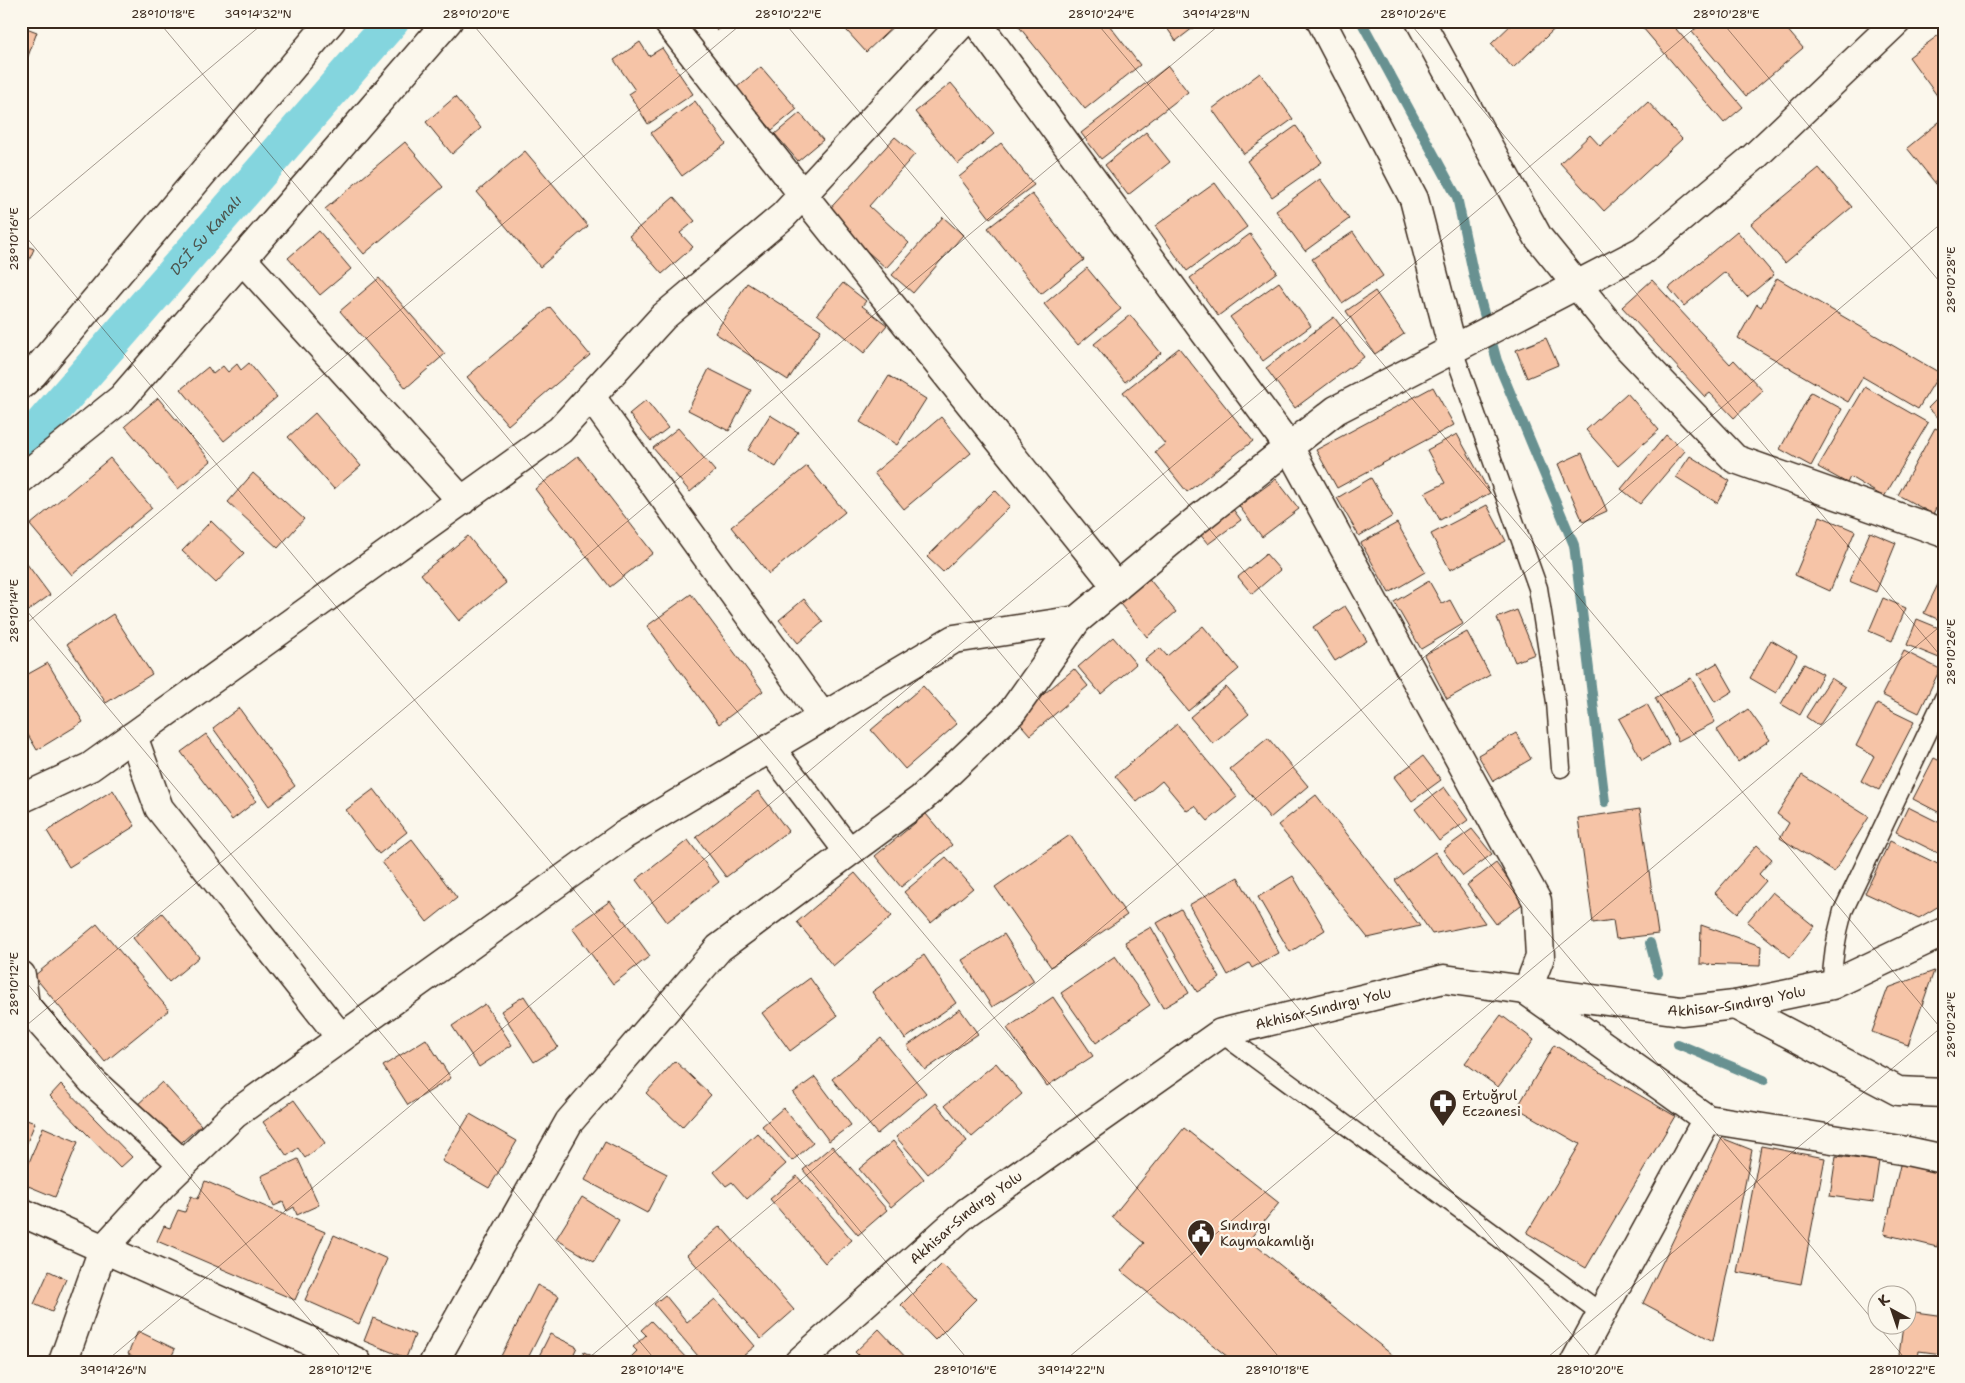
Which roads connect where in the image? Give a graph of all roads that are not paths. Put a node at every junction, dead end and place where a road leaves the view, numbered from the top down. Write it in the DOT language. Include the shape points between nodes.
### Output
graph roads {
  1 [pos="331,21"];
  2 [pos="448,21"];
  3 [pos="667,21"];
  4 [pos="964,21"];
  5 [pos="976,21"];
  6 [pos="1321,21"];
  7 [pos="1420,21"];
  8 [pos="1898,21"];
  9 [pos="803,195"];
  10 [pos="242,259"];
  11 [pos="1577,285"];
  12 [pos="1458,347"];
  13 [pos="21,385"];
  14 [pos="591,397"];
  15 [pos="1289,447"];
  16 [pos="21,479"];
  17 [pos="462,500"];
  18 [pos="1944,533"];
  19 [pos="1117,587"];
  20 [pos="1078,620"];
  21 [pos="1944,698"];
  22 [pos="823,717"];
  23 [pos="133,736"];
  24 [pos="770,748"];
  25 [pos="1561,768"];
  26 [pos="21,799"];
  27 [pos="849,852"];
  28 [pos="1944,932"];
  29 [pos="21,975"];
  30 [pos="1832,985"];
  31 [pos="1527,991"];
  32 [pos="1735,1005"];
  33 [pos="1221,1033"];
  34 [pos="341,1038"];
  35 [pos="1944,1093"];
  36 [pos="1707,1119"];
  37 [pos="1944,1159"];
  38 [pos="184,1164"];
  39 [pos="21,1212"];
  40 [pos="102,1249"];
  41 [pos="1601,1313"];
  42 [pos="64,1362"];
  43 [pos="356,1362"];
  44 [pos="434,1362"];
  45 [pos="799,1362"];
  46 [pos="1575,1362"];
  1 -- 13 [label="street"];
  2 -- 10 [label="street"];
  3 -- 9 [label="street"];
  4 -- 9 [label="street"];
  5 -- 15 [label="street"];
  6 -- 12 [label="street" via="1414,198"];
  7 -- 11 [label="street" via="1538,237"];
  8 -- 11 [label="street" via="1754,157 1642,251"];
  9 -- 14 [label="street" via="663,317"];
  9 -- 19 [label="street"];
  10 -- 16 [label="street" via="122,398"];
  10 -- 17 [label="street"];
  11 -- 12 [label="street"];
  11 -- 18 [label="street" via="1625,344 1735,459"];
  12 -- 15 [label="street" via="1336,410"];
  12 -- 25 [label="lane" via="1538,588 1556,702"];
  14 -- 17 [label="street" via="560,430"];
  14 -- 22 [label="street"];
  15 -- 19 [label="street"];
  15 -- 31 [label="street" via="1537,901 1540,958"];
  17 -- 23 [label="street"];
  19 -- 20 [label="street"];
  20 -- 22 [label="street" via="954,639"];
  20 -- 27 [label="street" via="1012,712 921,799"];
  21 -- 30 [label="lane" via="1853,885 1836,937"];
  22 -- 24 [label="street"];
  23 -- 26 [label="street" via="90,767"];
  23 -- 34 [label="street" via="159,808"];
  24 -- 27 [label="street"];
  24 -- 34 [label="street" via="624,834"];
  27 -- 44 [label="street" via="719,948 569,1122"];
  28 -- 30 [label="street, Akhisar-Sındırgı Yolu"];
  29 -- 38 [label="street" via="25,1005 94,1082"];
  30 -- 32 [label="street, Akhisar-Sındırgı Yolu"];
  31 -- 32 [label="street, Akhisar-Sındırgı Yolu" via="1681,1011"];
  31 -- 33 [label="street, Akhisar-Sındırgı Yolu" via="1444,979"];
  31 -- 36 [label="street"];
  32 -- 35 [label="street" via="1898,1091"];
  33 -- 41 [label="lane"];
  33 -- 45 [label="street, Akhisar-Sındırgı Yolu" via="967,1212"];
  34 -- 38 [label="street" via="235,1114"];
  36 -- 37 [label="street"];
  36 -- 41 [label="street"];
  38 -- 40 [label="street"];
  39 -- 40 [label="street"];
  40 -- 42 [label="street"];
  40 -- 43 [label="street"];
  41 -- 46 [label="street"];
}
